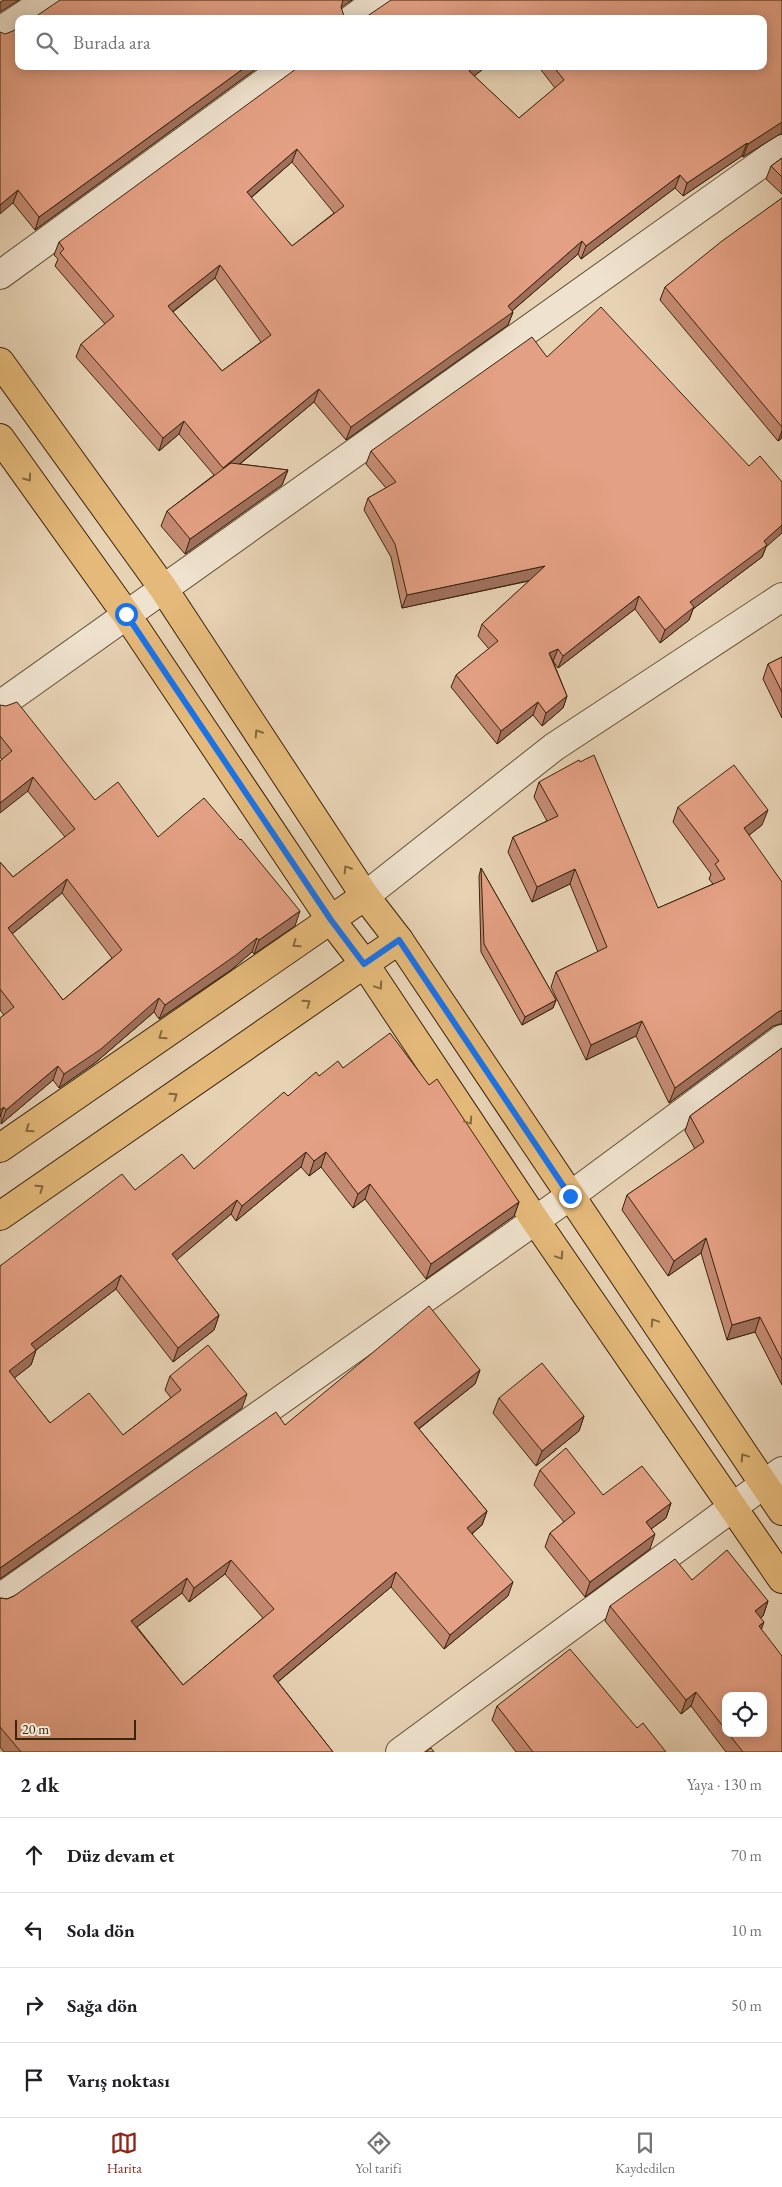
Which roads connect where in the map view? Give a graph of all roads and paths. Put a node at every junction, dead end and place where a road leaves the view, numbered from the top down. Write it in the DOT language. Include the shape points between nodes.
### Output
graph roads {
  1 [pos="47,0"];
  2 [pos="378,0"];
  3 [pos="24,15"];
  4 [pos="357,15"];
  5 [pos="15,21"];
  6 [pos="0,31"];
  7 [pos="282,70"];
  8 [pos="782,149"];
  9 [pos="0,275"];
  10 [pos="0,362"];
  11 [pos="0,438"];
  12 [pos="163,588"];
  13 [pos="782,597"];
  14 [pos="126,614"];
  15 [pos="0,705"];
  16 [pos="365,896"];
  17 [pos="331,920"];
  18 [pos="399,940"];
  19 [pos="364,964"];
  20 [pos="782,1038"];
  21 [pos="0,1148"];
  22 [pos="570,1196"];
  23 [pos="0,1216"];
  24 [pos="535,1220"];
  25 [pos="772,1478"];
  26 [pos="732,1508"];
  27 [pos="782,1511"];
  28 [pos="782,1579"];
  29 [pos="0,1598"];
  30 [pos="400,1752"];
  1 -- 3 [label="street"];
  2 -- 4 [label="street"];
  5 -- 6 [label="street"];
  7 -- 9 [label="street"];
  8 -- 12 [label="street"];
  10 -- 12 [label="main road"];
  11 -- 14 [label="main road, one-way"];
  12 -- 14 [label="street"];
  16 -- 12 [label="main road, one-way"];
  13 -- 16 [label="street" via="554,747"];
  14 -- 15 [label="street"];
  14 -- 17 [label="main road"];
  16 -- 17 [label="main road"];
  16 -- 18 [label="main road"];
  17 -- 19 [label="main road"];
  17 -- 21 [label="main road, one-way"];
  18 -- 19 [label="main road"];
  18 -- 22 [label="main road"];
  23 -- 19 [label="main road, one-way"];
  19 -- 24 [label="main road, one-way"];
  20 -- 22 [label="street"];
  22 -- 24 [label="street"];
  25 -- 22 [label="main road, one-way"];
  24 -- 26 [label="main road, one-way"];
  24 -- 29 [label="street"];
  25 -- 26 [label="street"];
  25 -- 27 [label="main road"];
  26 -- 28 [label="main road"];
  26 -- 30 [label="street"];
}
